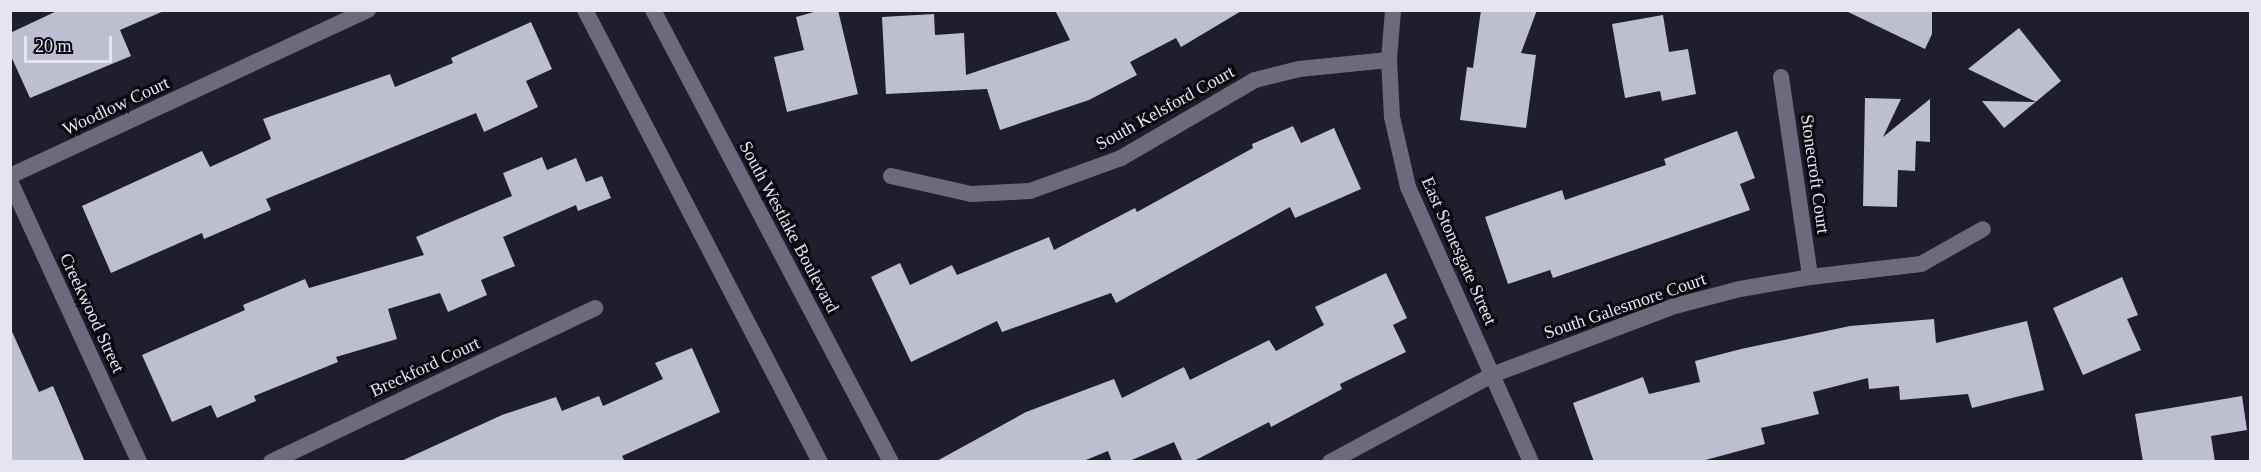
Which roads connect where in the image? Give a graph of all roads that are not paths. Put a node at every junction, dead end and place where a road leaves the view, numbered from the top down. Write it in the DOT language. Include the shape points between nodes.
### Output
graph roads {
  1 [pos="368,10"];
  2 [pos="585,10"];
  3 [pos="653,10"];
  4 [pos="1393,10"];
  5 [pos="1389,60"];
  6 [pos="1781,77"];
  7 [pos="10,176"];
  8 [pos="891,176"];
  9 [pos="10,181"];
  10 [pos="1983,229"];
  11 [pos="1810,277"];
  12 [pos="595,308"];
  13 [pos="1492,375"];
  14 [pos="139,462"];
  15 [pos="271,462"];
  16 [pos="820,462"];
  17 [pos="891,462"];
  18 [pos="1330,462"];
  19 [pos="1531,462"];
  1 -- 7 [label="street, Woodlow Court"];
  2 -- 16 [label="street"];
  3 -- 17 [label="street, South Westlake Boulevard"];
  4 -- 5 [label="street, East Stonesgate Street"];
  5 -- 8 [label="street, South Kelsford Court" via="1299,69 1256,80 1121,158 1030,190 971,194"];
  5 -- 13 [label="street, East Stonesgate Street" via="1392,117 1408,187"];
  6 -- 11 [label="street, Stonecroft Court"];
  9 -- 14 [label="street, Creekwood Street"];
  10 -- 11 [label="street, South Galesmore Court" via="1921,264"];
  11 -- 13 [label="street, South Galesmore Court" via="1675,306"];
  12 -- 15 [label="street, Breckford Court"];
  13 -- 18 [label="street, South Galesmore Court"];
  13 -- 19 [label="street, East Stonesgate Street"];
}
